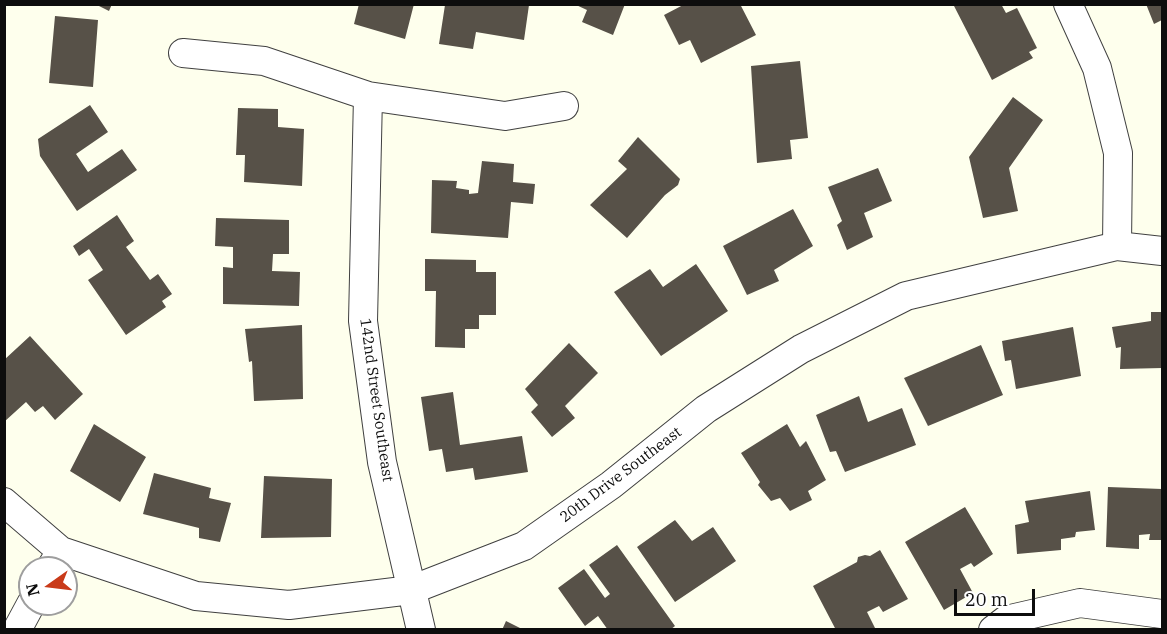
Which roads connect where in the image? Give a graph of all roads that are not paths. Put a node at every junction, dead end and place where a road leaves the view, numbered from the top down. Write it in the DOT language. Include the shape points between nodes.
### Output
graph roads {
  1 [pos="1068,4"];
  2 [pos="183,52"];
  3 [pos="368,96"];
  4 [pos="564,106"];
  5 [pos="1117,246"];
  6 [pos="1162,251"];
  7 [pos="4,502"];
  8 [pos="52,556"];
  9 [pos="78,566"];
  10 [pos="411,590"];
  11 [pos="1162,614"];
  12 [pos="25,616"];
  13 [pos="17,630"];
  14 [pos="421,630"];
  15 [pos="993,630"];
  1 -- 5 [label="street" via="1097,68 1118,153"];
  2 -- 3 [label="street" via="264,61"];
  3 -- 4 [label="street" via="505,116"];
  3 -- 10 [label="street, 142nd Street Southeast" via="363,321 382,462"];
  5 -- 6 [label="street, 20th Drive Southeast"];
  5 -- 10 [label="street, 20th Drive Southeast" via="906,296 801,349 706,409 611,485 524,546"];
  7 -- 8 [label="street"];
  9 -- 10 [label="street, 20th Drive Southeast" via="196,596 289,605"];
  10 -- 14 [label="street, 142nd Street Southeast"];
  11 -- 15 [label="street" via="1080,603 1006,620"];
  12 -- 13 [label="street"];
}
